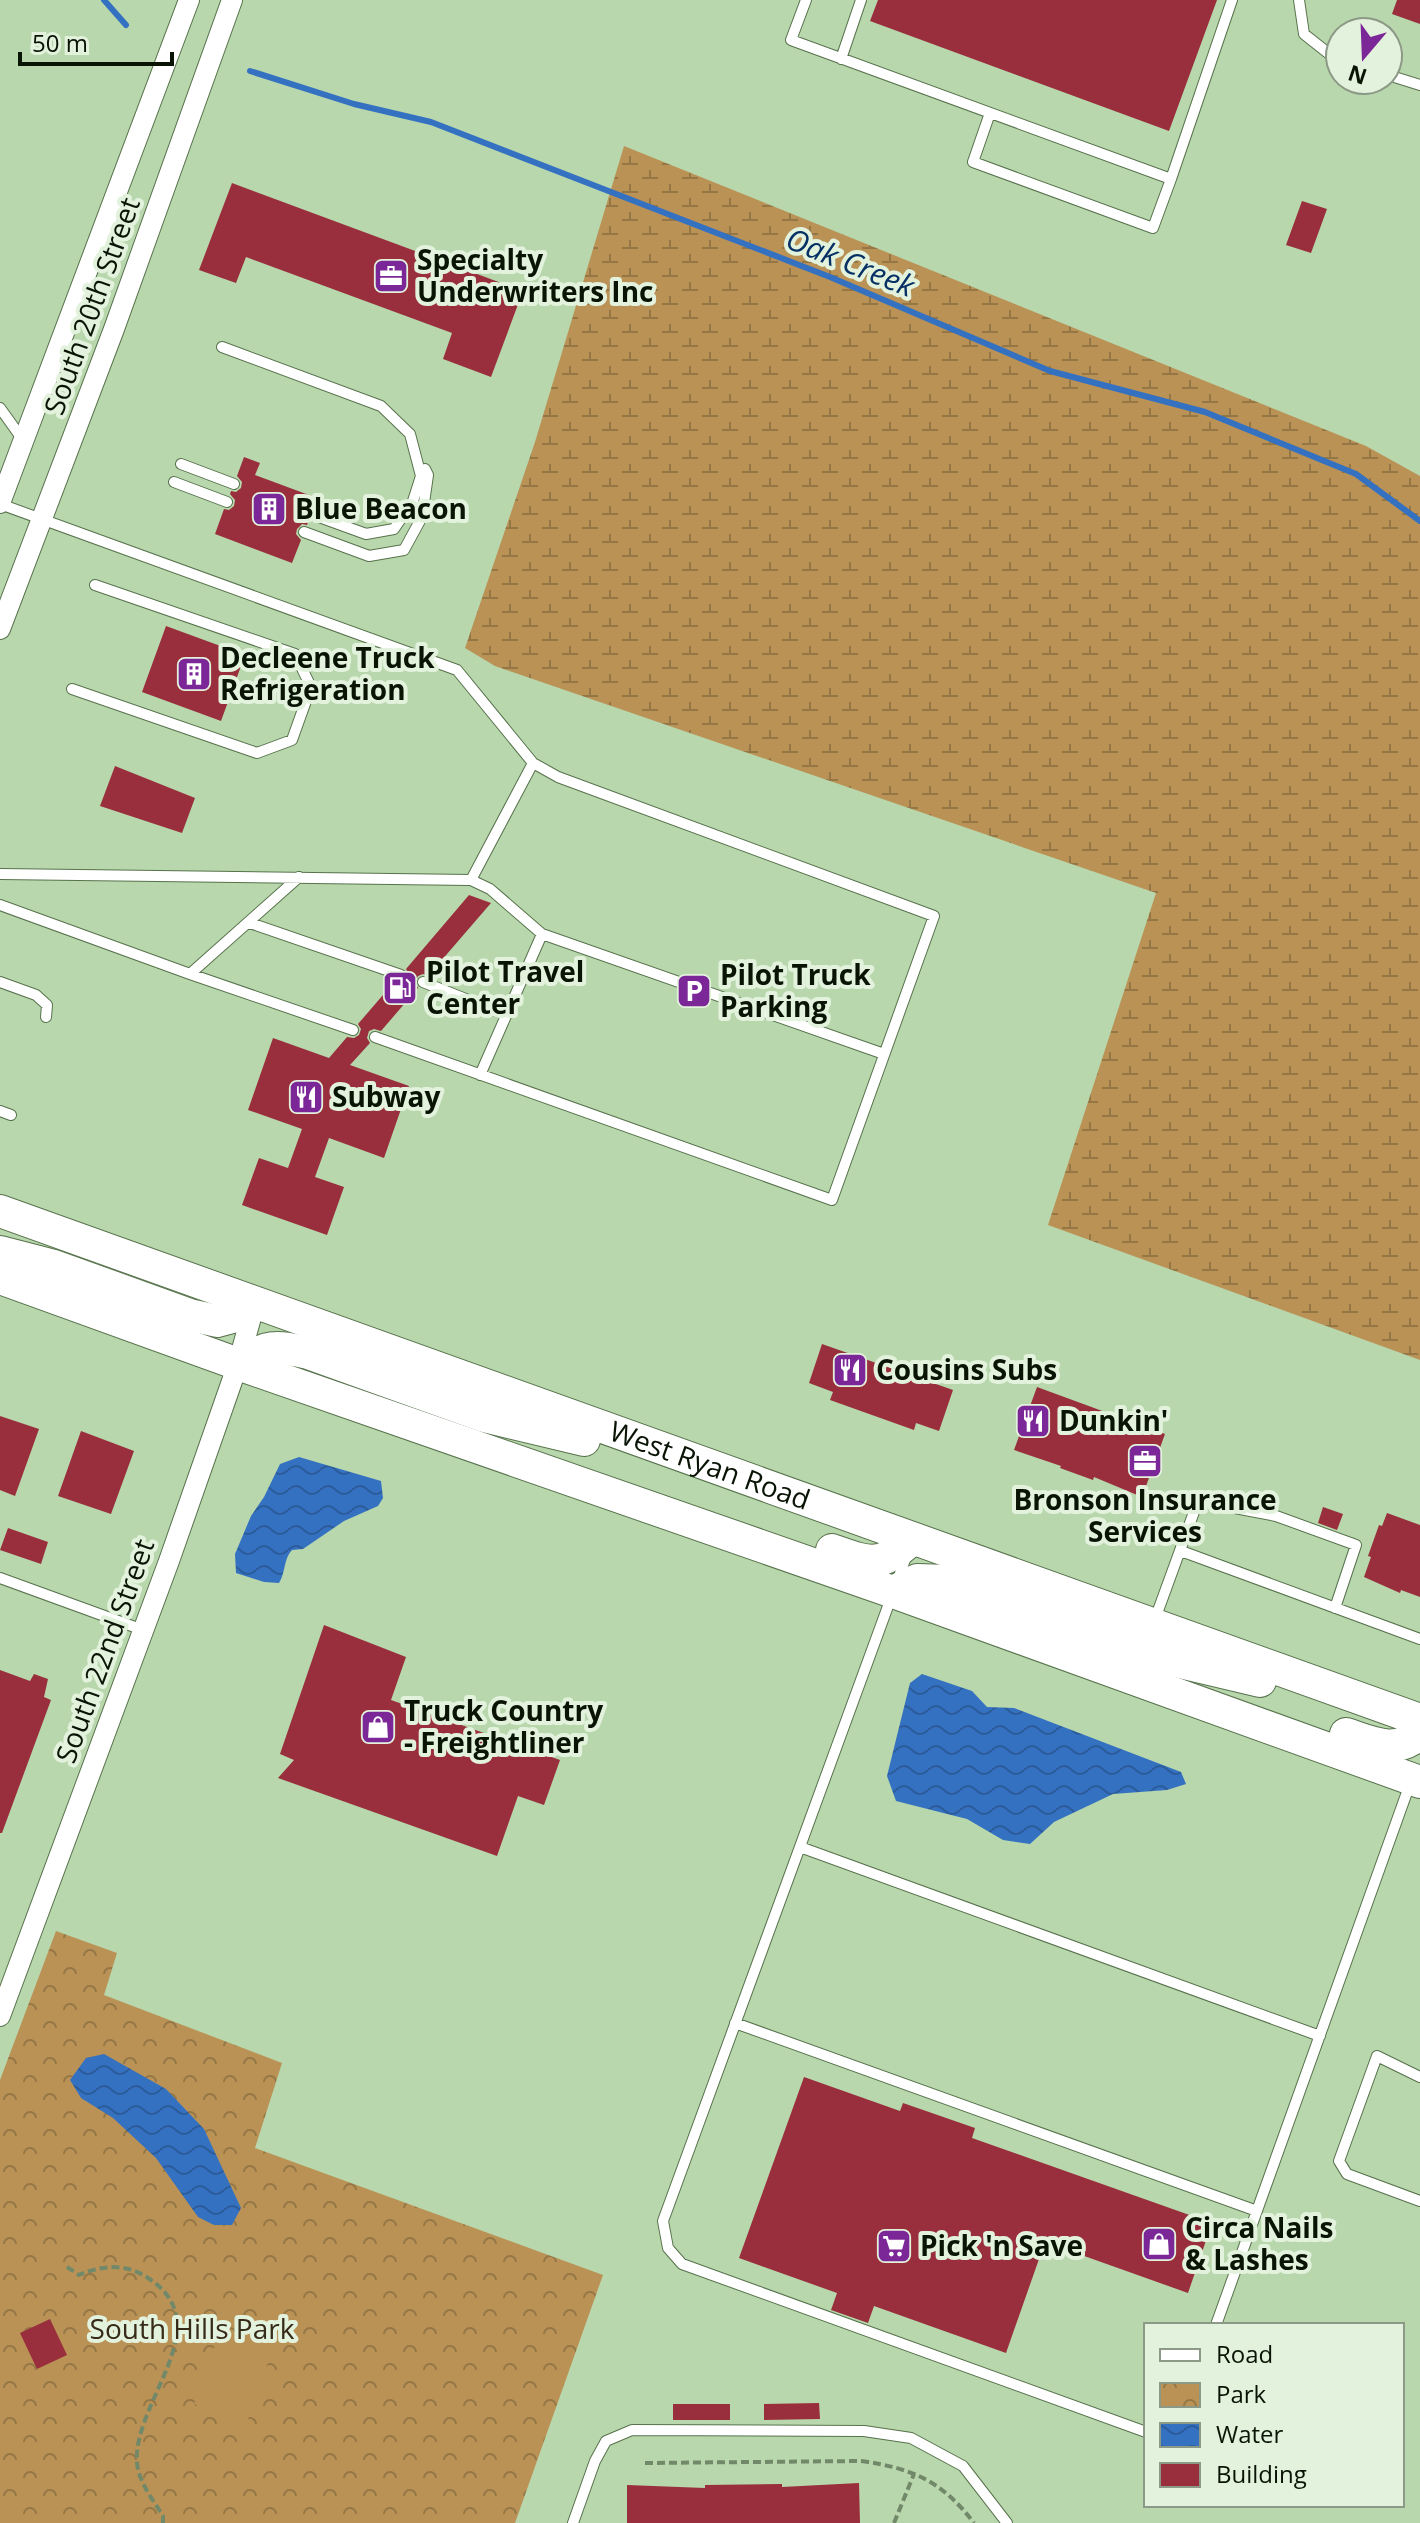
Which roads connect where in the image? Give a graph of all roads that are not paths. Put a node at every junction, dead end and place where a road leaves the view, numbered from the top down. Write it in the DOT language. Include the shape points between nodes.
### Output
graph roads {
  1 [pos="189,0"];
  2 [pos="232,0"];
  3 [pos="806,0"];
  4 [pos="861,0"];
  5 [pos="1232,0"];
  6 [pos="1299,0"];
  7 [pos="1324,50"];
  8 [pos="841,59"];
  9 [pos="990,113"];
  10 [pos="1171,179"];
  11 [pos="222,347"];
  12 [pos="0,408"];
  13 [pos="410,434"];
  14 [pos="23,440"];
  15 [pos="181,464"];
  16 [pos="174,482"];
  17 [pos="234,484"];
  18 [pos="227,502"];
  19 [pos="0,504"];
  20 [pos="311,514"];
  21 [pos="42,520"];
  22 [pos="304,532"];
  23 [pos="95,585"];
  24 [pos="0,629"];
  25 [pos="72,689"];
  26 [pos="533,763"];
  27 [pos="0,874"];
  28 [pos="299,877"];
  29 [pos="471,880"];
  30 [pos="0,905"];
  31 [pos="250,923"];
  32 [pos="542,934"];
  33 [pos="190,974"];
  34 [pos="401,975"];
  35 [pos="0,982"];
  36 [pos="423,982"];
  37 [pos="506,1015"];
  38 [pos="46,1017"];
  39 [pos="353,1030"];
  40 [pos="375,1037"];
  41 [pos="884,1054"];
  42 [pos="480,1075"];
  43 [pos="0,1211"];
  44 [pos="0,1252"];
  45 [pos="0,1278"];
  46 [pos="255,1303"];
  47 [pos="238,1364"];
  48 [pos="678,1455"];
  49 [pos="640,1504"];
  50 [pos="912,1539"];
  51 [pos="1181,1551"];
  52 [pos="0,1578"];
  53 [pos="893,1592"];
  54 [pos="1335,1608"];
  55 [pos="1153,1625"];
  56 [pos="143,1630"];
  57 [pos="1420,1639"];
  58 [pos="1157,1688"];
  59 [pos="1335,1689"];
  60 [pos="1420,1720"];
  61 [pos="1420,1733"];
  62 [pos="1416,1781"];
  63 [pos="800,1847"];
  64 [pos="0,2016"];
  65 [pos="735,2023"];
  66 [pos="1320,2036"];
  67 [pos="1420,2077"];
  68 [pos="1420,2201"];
  69 [pos="1257,2211"];
  70 [pos="1217,2323"];
  71 [pos="1144,2431"];
  72 [pos="573,2523"];
  73 [pos="1007,2523"];
  1 -- 14 [label="street, South 20th Street"];
  2 -- 21 [label="street, South 20th Street"];
  3 -- 8 [label="lane" via="791,40"];
  4 -- 8 [label="lane"];
  5 -- 10 [label="lane"];
  6 -- 7 [label="lane" via="1304,34"];
  8 -- 9 [label="lane"];
  9 -- 10 [label="lane"];
  9 -- 10 [label="lane" via="973,162 1153,228"];
  11 -- 13 [label="lane" via="381,406"];
  12 -- 14 [label="lane"];
  13 -- 20 [label="lane" via="421,476 413,501 394,529 366,534"];
  13 -- 22 [label="lane" via="428,475 422,517 404,550 369,556"];
  14 -- 19 [label="street, South 20th Street"];
  15 -- 17 [label="lane"];
  16 -- 18 [label="lane"];
  19 -- 21 [label="lane"];
  21 -- 24 [label="street, South 20th Street"];
  21 -- 26 [label="lane" via="457,670"];
  23 -- 25 [label="lane" via="295,654 311,687 292,740 257,753"];
  26 -- 29 [label="lane"];
  26 -- 41 [label="lane" via="558,777 934,916"];
  27 -- 28 [label="lane"];
  28 -- 29 [label="lane"];
  28 -- 31 [label="lane"];
  29 -- 32 [label="lane" via="490,889"];
  30 -- 33 [label="lane"];
  31 -- 33 [label="lane"];
  31 -- 34 [label="lane"];
  32 -- 37 [label="lane"];
  32 -- 41 [label="lane"];
  33 -- 39 [label="lane"];
  35 -- 38 [label="lane" via="36,995 47,1005"];
  36 -- 37 [label="lane"];
  37 -- 42 [label="lane"];
  40 -- 42 [label="lane"];
  41 -- 42 [label="lane" via="832,1200"];
  43 -- 46 [label="main road, West Ryan Road"];
  44 -- 46 [label="main road" via="217,1321"];
  45 -- 47 [label="main road, West Ryan Road"];
  46 -- 47 [label="street, South 22nd Street"];
  46 -- 48 [label="main road, West Ryan Road"];
  47 -- 48 [label="main road" via="258,1351 280,1346 484,1416 612,1447"];
  47 -- 49 [label="main road, West Ryan Road"];
  47 -- 56 [label="street, South 22nd Street"];
  48 -- 50 [label="main road, West Ryan Road"];
  49 -- 50 [label="main road" via="695,1510 777,1530 865,1562 881,1561"];
  49 -- 53 [label="main road, West Ryan Road"];
  50 -- 53 [label="lane"];
  50 -- 55 [label="main road, West Ryan Road"];
  51 -- 54 [label="lane"];
  51 -- 54 [label="lane" via="1198,1501 1276,1516 1356,1545"];
  51 -- 55 [label="lane"];
  52 -- 56 [label="lane"];
  53 -- 58 [label="main road, West Ryan Road"];
  53 -- 59 [label="main road" via="917,1580 949,1581 1167,1659 1256,1680"];
  53 -- 63 [label="lane"];
  54 -- 57 [label="lane"];
  55 -- 59 [label="main road, West Ryan Road"];
  56 -- 64 [label="street, South 22nd Street"];
  58 -- 61 [label="main road" via="1231,1699 1384,1747 1400,1746"];
  58 -- 62 [label="main road, West Ryan Road"];
  59 -- 60 [label="main road, West Ryan Road"];
  62 -- 66 [label="lane"];
  63 -- 65 [label="lane"];
  63 -- 66 [label="lane"];
  65 -- 69 [label="lane"];
  65 -- 71 [label="lane" via="663,2221 668,2248 682,2264"];
  66 -- 69 [label="lane"];
  67 -- 68 [label="lane" via="1377,2056 1339,2161 1347,2174"];
  69 -- 70 [label="lane"];
  72 -- 73 [label="lane" via="606,2441 647,2430 864,2431 911,2438 963,2466"];
}
